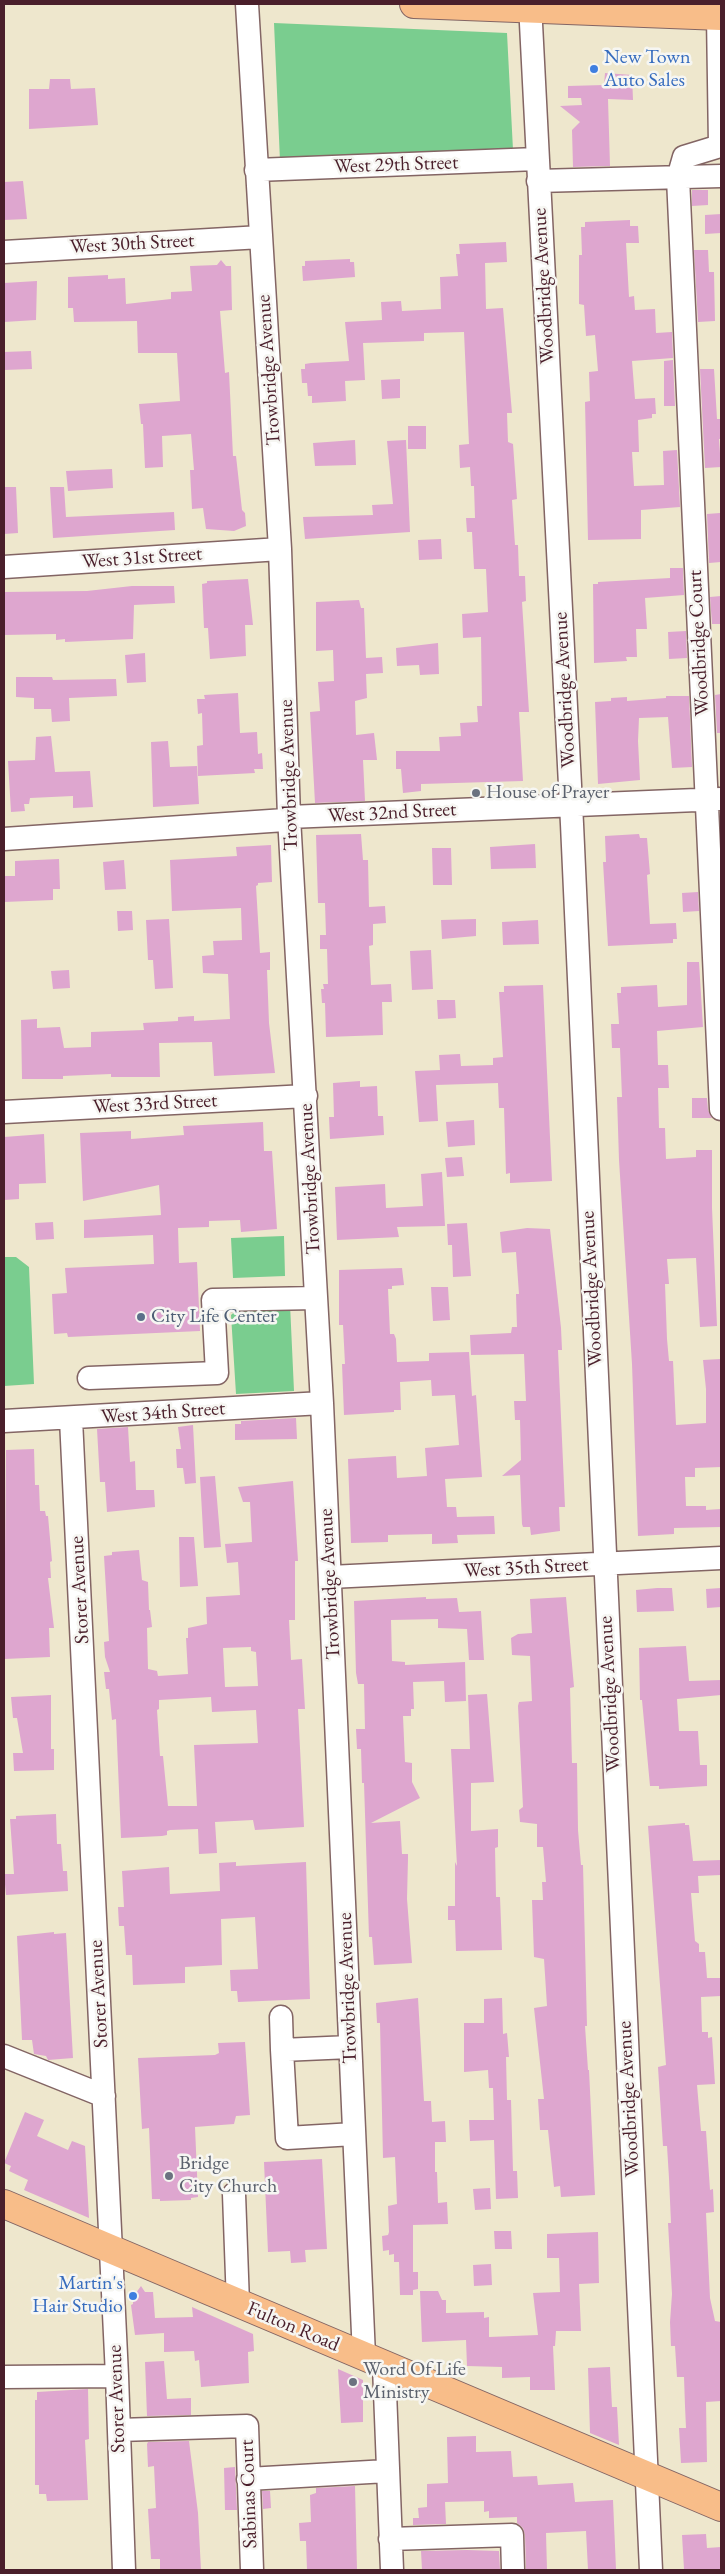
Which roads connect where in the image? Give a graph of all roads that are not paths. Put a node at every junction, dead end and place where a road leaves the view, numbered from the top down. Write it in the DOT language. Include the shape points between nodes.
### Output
graph roads {
  1 [pos="247,4"];
  2 [pos="414,4"];
  3 [pos="530,6"];
  4 [pos="720,16"];
  5 [pos="256,170"];
  6 [pos="538,170"];
  7 [pos="721,176"];
  8 [pos="678,178"];
  9 [pos="261,237"];
  10 [pos="4,252"];
  11 [pos="280,549"];
  12 [pos="4,567"];
  13 [pos="714,800"];
  14 [pos="571,805"];
  15 [pos="290,817"];
  16 [pos="4,839"];
  17 [pos="306,1096"];
  18 [pos="721,1109"];
  19 [pos="4,1112"];
  20 [pos="316,1298"];
  21 [pos="89,1378"];
  22 [pos="322,1403"];
  23 [pos="71,1418"];
  24 [pos="4,1421"];
  25 [pos="721,1558"];
  26 [pos="604,1564"];
  27 [pos="330,1577"];
  28 [pos="281,2017"];
  29 [pos="350,2047"];
  30 [pos="282,2050"];
  31 [pos="4,2056"];
  32 [pos="104,2096"];
  33 [pos="354,2134"];
  34 [pos="234,2194"];
  35 [pos="4,2204"];
  36 [pos="110,2248"];
  37 [pos="238,2304"];
  38 [pos="374,2361"];
  39 [pos="117,2376"];
  40 [pos="4,2378"];
  41 [pos="119,2430"];
  42 [pos="388,2471"];
  43 [pos="647,2474"];
  44 [pos="248,2479"];
  45 [pos="721,2507"];
  46 [pos="390,2538"];
  47 [pos="124,2570"];
  48 [pos="252,2570"];
  49 [pos="392,2570"];
  50 [pos="513,2570"];
  51 [pos="651,2570"];
  1 -- 5 [label="street, Trowbridge Avenue"];
  2 -- 3 [label="main road"];
  3 -- 4 [label="main road"];
  3 -- 6 [label="street, Woodbridge Avenue"];
  4 -- 8 [label="street" via="720,146 684,157"];
  5 -- 6 [label="street, West 29th Street"];
  5 -- 9 [label="street, Trowbridge Avenue"];
  6 -- 8 [label="street, West 29th Street"];
  6 -- 14 [label="street, Woodbridge Avenue"];
  7 -- 8 [label="street, West 29th Street"];
  8 -- 13 [label="street, Woodbridge Court"];
  9 -- 10 [label="street, West 30th Street"];
  9 -- 11 [label="street, Trowbridge Avenue"];
  11 -- 12 [label="street, West 31st Street"];
  11 -- 15 [label="street, Trowbridge Avenue"];
  13 -- 14 [label="street, West 32nd Street"];
  13 -- 18 [label="street, Woodbridge Court"];
  14 -- 15 [label="street, West 32nd Street"];
  14 -- 26 [label="street, Woodbridge Avenue"];
  15 -- 16 [label="street, West 32nd Street" via="285,820"];
  15 -- 17 [label="street, Trowbridge Avenue"];
  17 -- 19 [label="street, West 33rd Street"];
  17 -- 20 [label="street, Trowbridge Avenue"];
  20 -- 21 [label="street" via="213,1300 217,1373"];
  20 -- 22 [label="street, Trowbridge Avenue"];
  22 -- 23 [label="street, West 34th Street"];
  22 -- 27 [label="street, Trowbridge Avenue"];
  23 -- 24 [label="street, West 34th Street"];
  23 -- 32 [label="street, Storer Avenue"];
  25 -- 26 [label="street, West 35th Street"];
  26 -- 27 [label="street, West 35th Street"];
  26 -- 43 [label="street, Woodbridge Avenue"];
  27 -- 29 [label="street, Trowbridge Avenue"];
  28 -- 30 [label="street"];
  29 -- 30 [label="street"];
  29 -- 33 [label="street, Trowbridge Avenue"];
  30 -- 33 [label="street" via="287,2138"];
  31 -- 32 [label="street"];
  32 -- 36 [label="street, Storer Avenue"];
  33 -- 38 [label="street, Trowbridge Avenue"];
  34 -- 37 [label="street"];
  35 -- 36 [label="main road, Fulton Road"];
  36 -- 37 [label="main road, Fulton Road"];
  36 -- 39 [label="street, Storer Avenue"];
  37 -- 38 [label="main road, Fulton Road"];
  38 -- 42 [label="street, Trowbridge Avenue"];
  38 -- 43 [label="main road, Fulton Road"];
  39 -- 40 [label="street"];
  39 -- 41 [label="street, Storer Avenue"];
  41 -- 44 [label="street, Sabinas Court" via="247,2426"];
  41 -- 47 [label="street, Storer Avenue"];
  42 -- 44 [label="street"];
  42 -- 46 [label="street, Trowbridge Avenue"];
  43 -- 45 [label="main road, Fulton Road"];
  43 -- 51 [label="street, Woodbridge Avenue"];
  44 -- 48 [label="street, Sabinas Court"];
  46 -- 49 [label="street, Trowbridge Avenue"];
  46 -- 50 [label="street" via="512,2535"];
}
